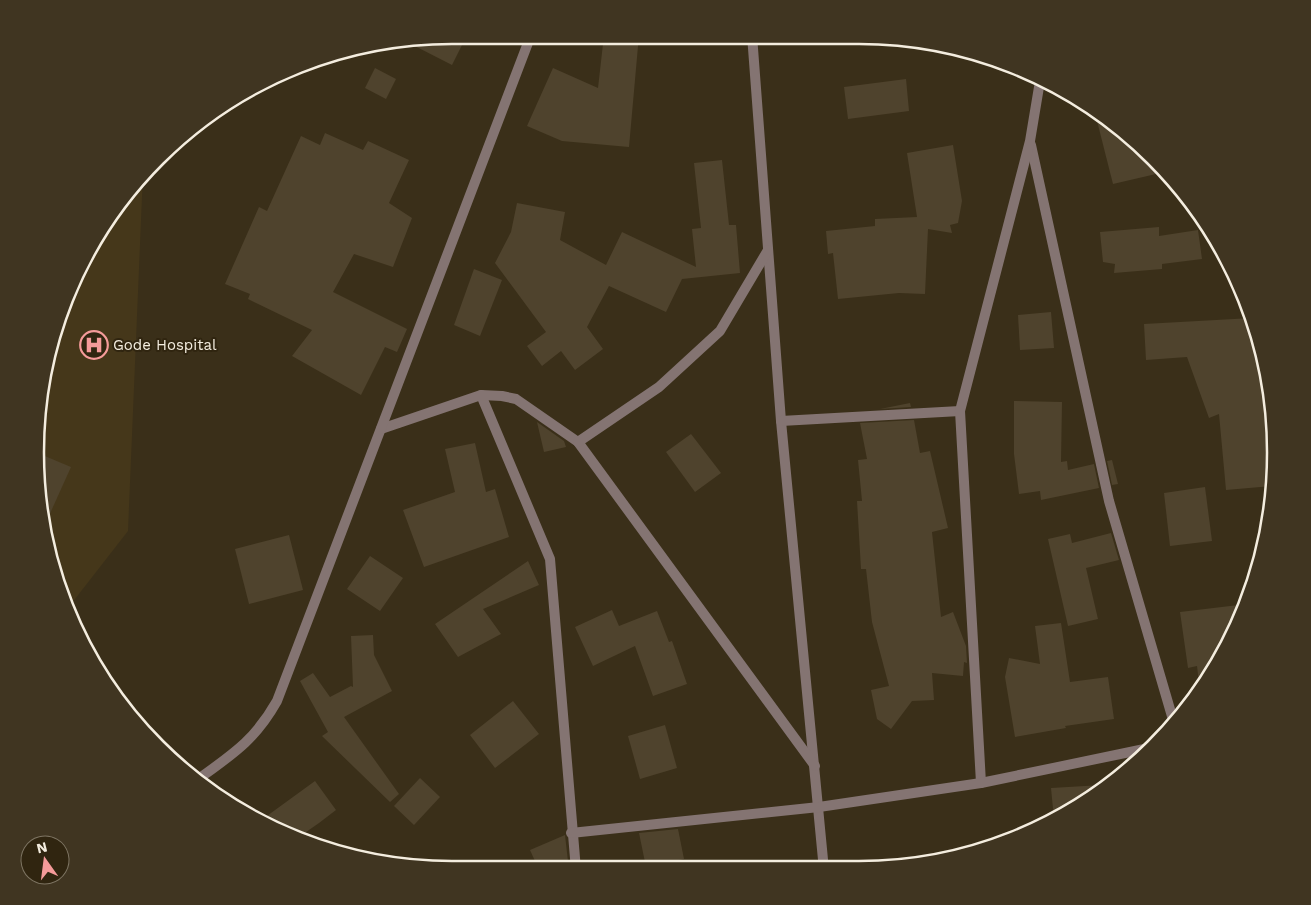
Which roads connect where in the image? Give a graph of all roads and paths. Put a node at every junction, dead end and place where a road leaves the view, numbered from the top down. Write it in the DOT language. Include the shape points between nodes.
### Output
graph roads {
  1 [pos="528,44"];
  2 [pos="753,44"];
  3 [pos="1039,86"];
  4 [pos="1030,141"];
  5 [pos="768,250"];
  6 [pos="481,395"];
  7 [pos="960,411"];
  8 [pos="781,420"];
  9 [pos="381,429"];
  10 [pos="578,442"];
  11 [pos="1172,715"];
  12 [pos="1139,750"];
  13 [pos="815,767"];
  14 [pos="203,776"];
  15 [pos="981,783"];
  16 [pos="819,808"];
  17 [pos="571,833"];
  18 [pos="575,861"];
  19 [pos="823,861"];
  1 -- 9 [label="street"];
  2 -- 5 [label="street"];
  3 -- 4 [label="street"];
  4 -- 7 [label="street"];
  4 -- 11 [label="street" via="1109,501"];
  5 -- 8 [label="street"];
  5 -- 10 [label="street" via="720,331 659,387"];
  6 -- 9 [label="street"];
  6 -- 10 [label="street" via="516,399"];
  6 -- 17 [label="street" via="550,559"];
  7 -- 8 [label="street"];
  7 -- 15 [label="street"];
  8 -- 13 [label="street"];
  9 -- 14 [label="street" via="277,701 253,738"];
  10 -- 13 [label="street"];
  12 -- 15 [label="street"];
  13 -- 16 [label="street"];
  15 -- 16 [label="street"];
  16 -- 17 [label="street"];
  16 -- 19 [label="street"];
  17 -- 18 [label="street"];
}
